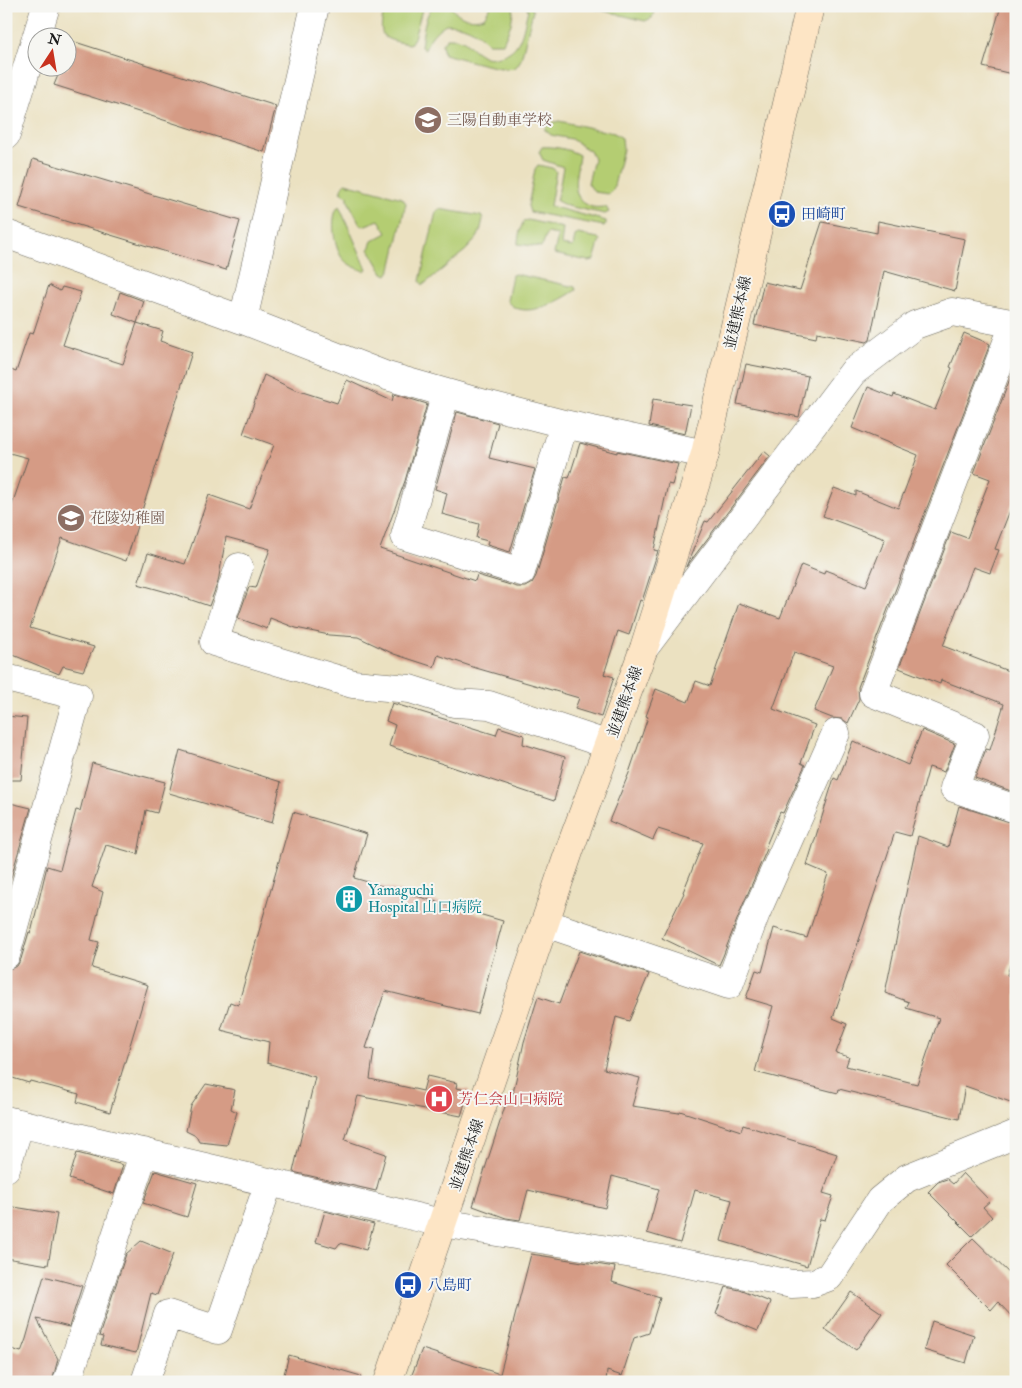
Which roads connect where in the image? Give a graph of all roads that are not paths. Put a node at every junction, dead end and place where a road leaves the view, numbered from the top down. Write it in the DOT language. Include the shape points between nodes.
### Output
graph roads {
  1 [pos="46,6"];
  2 [pos="315,6"];
  3 [pos="810,6"];
  4 [pos="6,135"];
  5 [pos="6,234"];
  6 [pos="242,320"];
  7 [pos="1015,324"];
  8 [pos="446,393"];
  9 [pos="564,424"];
  10 [pos="705,454"];
  11 [pos="239,567"];
  12 [pos="644,648"];
  13 [pos="6,678"];
  14 [pos="836,733"];
  15 [pos="609,745"];
  16 [pos="1016,809"];
  17 [pos="545,923"];
  18 [pos="6,955"];
  19 [pos="13,1122"];
  20 [pos="1016,1134"];
  21 [pos="144,1152"];
  22 [pos="6,1168"];
  23 [pos="269,1182"];
  24 [pos="442,1222"];
  25 [pos="67,1382"];
  26 [pos="145,1382"];
  27 [pos="388,1382"];
  1 -- 4 [label="street"];
  2 -- 6 [label="street"];
  3 -- 10 [label="main road, 並建熊本線"];
  5 -- 6 [label="street"];
  6 -- 8 [label="street" via="387,376"];
  7 -- 12 [label="street" via="952,312 915,326 853,372"];
  7 -- 16 [label="street" via="872,693 975,735 954,788"];
  8 -- 9 [label="street"];
  8 -- 9 [label="street" via="405,536 521,572"];
  9 -- 10 [label="street"];
  10 -- 12 [label="main road, 並建熊本線"];
  11 -- 15 [label="street" via="214,642 353,684 410,689 454,703 489,705"];
  12 -- 15 [label="main road, 並建熊本線"];
  13 -- 18 [label="street" via="78,696"];
  14 -- 17 [label="street" via="756,912 729,985"];
  15 -- 17 [label="main road, 並建熊本線"];
  17 -- 24 [label="main road, 並建熊本線"];
  19 -- 21 [label="street"];
  19 -- 22 [label="street"];
  20 -- 24 [label="street" via="907,1178 880,1200 829,1276 813,1283 792,1284"];
  21 -- 23 [label="street"];
  21 -- 25 [label="street"];
  23 -- 24 [label="street"];
  23 -- 26 [label="street" via="218,1330 168,1314"];
  24 -- 27 [label="main road, 並建熊本線"];
}
